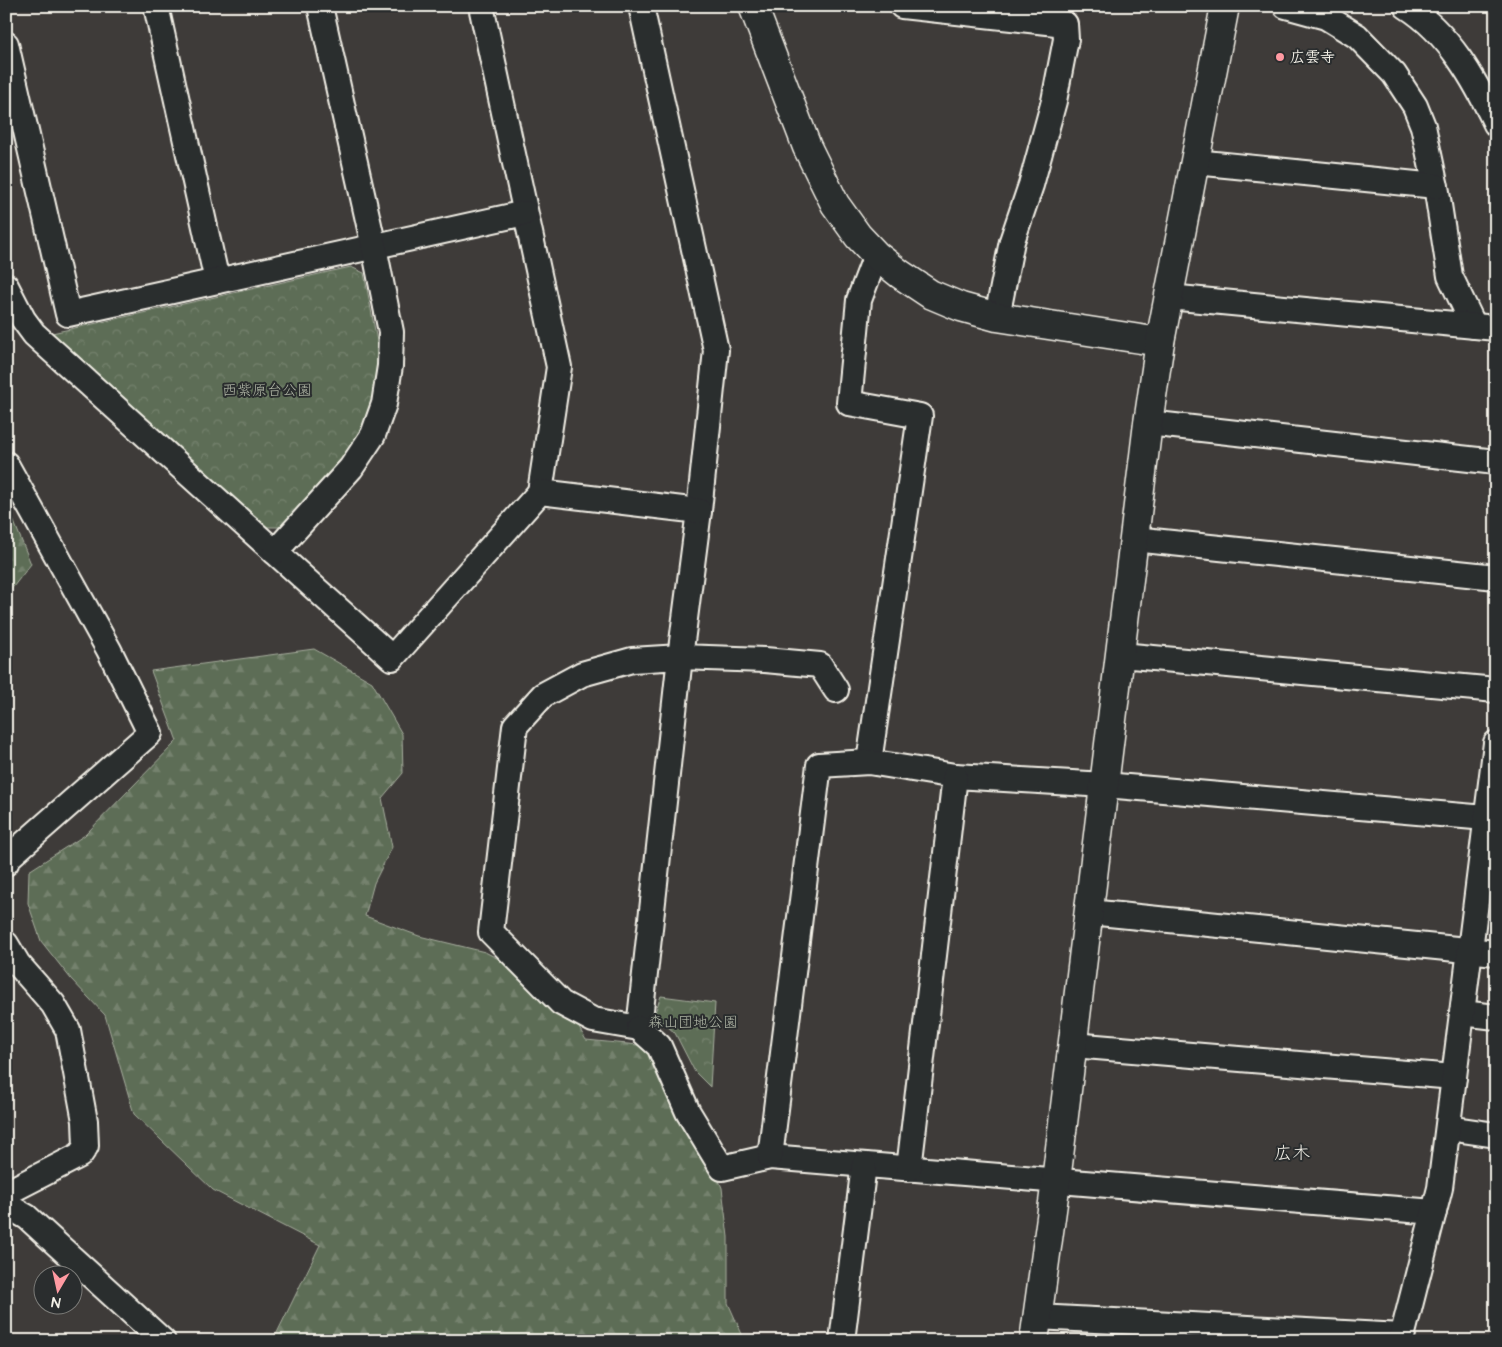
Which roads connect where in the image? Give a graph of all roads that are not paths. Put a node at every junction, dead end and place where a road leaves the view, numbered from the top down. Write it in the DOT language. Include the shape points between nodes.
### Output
graph roads {
  1 [pos="156,6"];
  2 [pos="320,6"];
  3 [pos="481,6"];
  4 [pos="640,6"];
  5 [pos="753,6"];
  6 [pos="902,6"];
  7 [pos="1225,6"];
  8 [pos="1286,6"];
  9 [pos="1406,6"];
  10 [pos="6,44"];
  11 [pos="1496,124"];
  12 [pos="1195,162"];
  13 [pos="1436,186"];
  14 [pos="525,213"];
  15 [pos="374,247"];
  16 [pos="876,255"];
  17 [pos="217,282"];
  18 [pos="6,286"];
  19 [pos="1168,297"];
  20 [pos="997,317"];
  21 [pos="1485,327"];
  22 [pos="1160,342"];
  23 [pos="1148,423"];
  24 [pos="1496,462"];
  25 [pos="6,464"];
  26 [pos="540,492"];
  27 [pos="699,511"];
  28 [pos="1134,539"];
  29 [pos="276,552"];
  30 [pos="1496,576"];
  31 [pos="1121,655"];
  32 [pos="680,657"];
  33 [pos="836,690"];
  34 [pos="1496,690"];
  35 [pos="1496,743"];
  36 [pos="869,762"];
  37 [pos="955,776"];
  38 [pos="1105,785"];
  39 [pos="1486,818"];
  40 [pos="7,859"];
  41 [pos="1089,912"];
  42 [pos="6,944"];
  43 [pos="1470,950"];
  44 [pos="1496,953"];
  45 [pos="1462,1013"];
  46 [pos="1496,1017"];
  47 [pos="638,1028"];
  48 [pos="1073,1045"];
  49 [pos="1454,1077"];
  50 [pos="1448,1128"];
  51 [pos="1496,1136"];
  52 [pos="770,1157"];
  53 [pos="864,1165"];
  54 [pos="909,1169"];
  55 [pos="1056,1181"];
  56 [pos="6,1193"];
  57 [pos="6,1204"];
  58 [pos="1434,1212"];
  59 [pos="1035,1329"];
  60 [pos="1402,1338"];
  61 [pos="163,1341"];
  62 [pos="842,1341"];
  1 -- 17 [label="street"];
  2 -- 15 [label="street"];
  3 -- 14 [label="street"];
  4 -- 27 [label="street" via="716,350"];
  5 -- 16 [label="street" via="807,147 835,204"];
  6 -- 20 [label="street" via="1064,24 1066,39 1054,101 1012,241"];
  7 -- 12 [label="street"];
  8 -- 13 [label="street" via="1326,17 1357,36 1394,74 1415,106 1423,126"];
  9 -- 11 [label="street" via="1424,18 1456,55 1479,88"];
  10 -- 17 [label="street" via="68,314"];
  12 -- 13 [label="street"];
  12 -- 19 [label="street"];
  13 -- 21 [label="street" via="1450,276"];
  14 -- 15 [label="street"];
  14 -- 26 [label="street" via="559,368"];
  15 -- 17 [label="street"];
  15 -- 29 [label="street" via="391,332 384,404 374,435 351,468"];
  16 -- 20 [label="street" via="930,294"];
  16 -- 36 [label="street" via="859,300 849,403 920,416"];
  18 -- 29 [label="street" via="34,334"];
  19 -- 21 [label="street"];
  19 -- 22 [label="street"];
  20 -- 22 [label="street"];
  22 -- 23 [label="street"];
  23 -- 24 [label="street"];
  23 -- 28 [label="street"];
  25 -- 40 [label="street" via="109,650 150,733"];
  26 -- 27 [label="street"];
  26 -- 29 [label="street" via="392,658"];
  27 -- 32 [label="street"];
  28 -- 30 [label="street"];
  28 -- 31 [label="street"];
  31 -- 34 [label="street"];
  31 -- 38 [label="street"];
  32 -- 33 [label="street" via="820,665"];
  32 -- 47 [label="street"];
  32 -- 47 [label="street" via="632,660 582,674 543,695 515,726 491,932 562,1003 593,1020"];
  35 -- 39 [label="street"];
  36 -- 37 [label="street"];
  36 -- 52 [label="street" via="820,765"];
  37 -- 38 [label="street"];
  37 -- 54 [label="street"];
  38 -- 39 [label="street"];
  38 -- 41 [label="street"];
  39 -- 43 [label="street"];
  41 -- 43 [label="street"];
  41 -- 48 [label="street"];
  42 -- 56 [label="street" via="18,964 53,1004 68,1030 85,1121 86,1146 80,1155"];
  43 -- 44 [label="street"];
  43 -- 45 [label="street"];
  45 -- 46 [label="street"];
  45 -- 49 [label="street"];
  47 -- 52 [label="street" via="659,1046 688,1112 722,1168"];
  48 -- 49 [label="street"];
  48 -- 55 [label="street"];
  49 -- 50 [label="street"];
  50 -- 51 [label="street"];
  50 -- 58 [label="street"];
  52 -- 53 [label="street"];
  53 -- 54 [label="street"];
  53 -- 62 [label="street"];
  54 -- 55 [label="street"];
  55 -- 58 [label="street"];
  55 -- 59 [label="street"];
  57 -- 61 [label="street" via="27,1217"];
  58 -- 60 [label="street"];
  59 -- 60 [label="street"];
}
